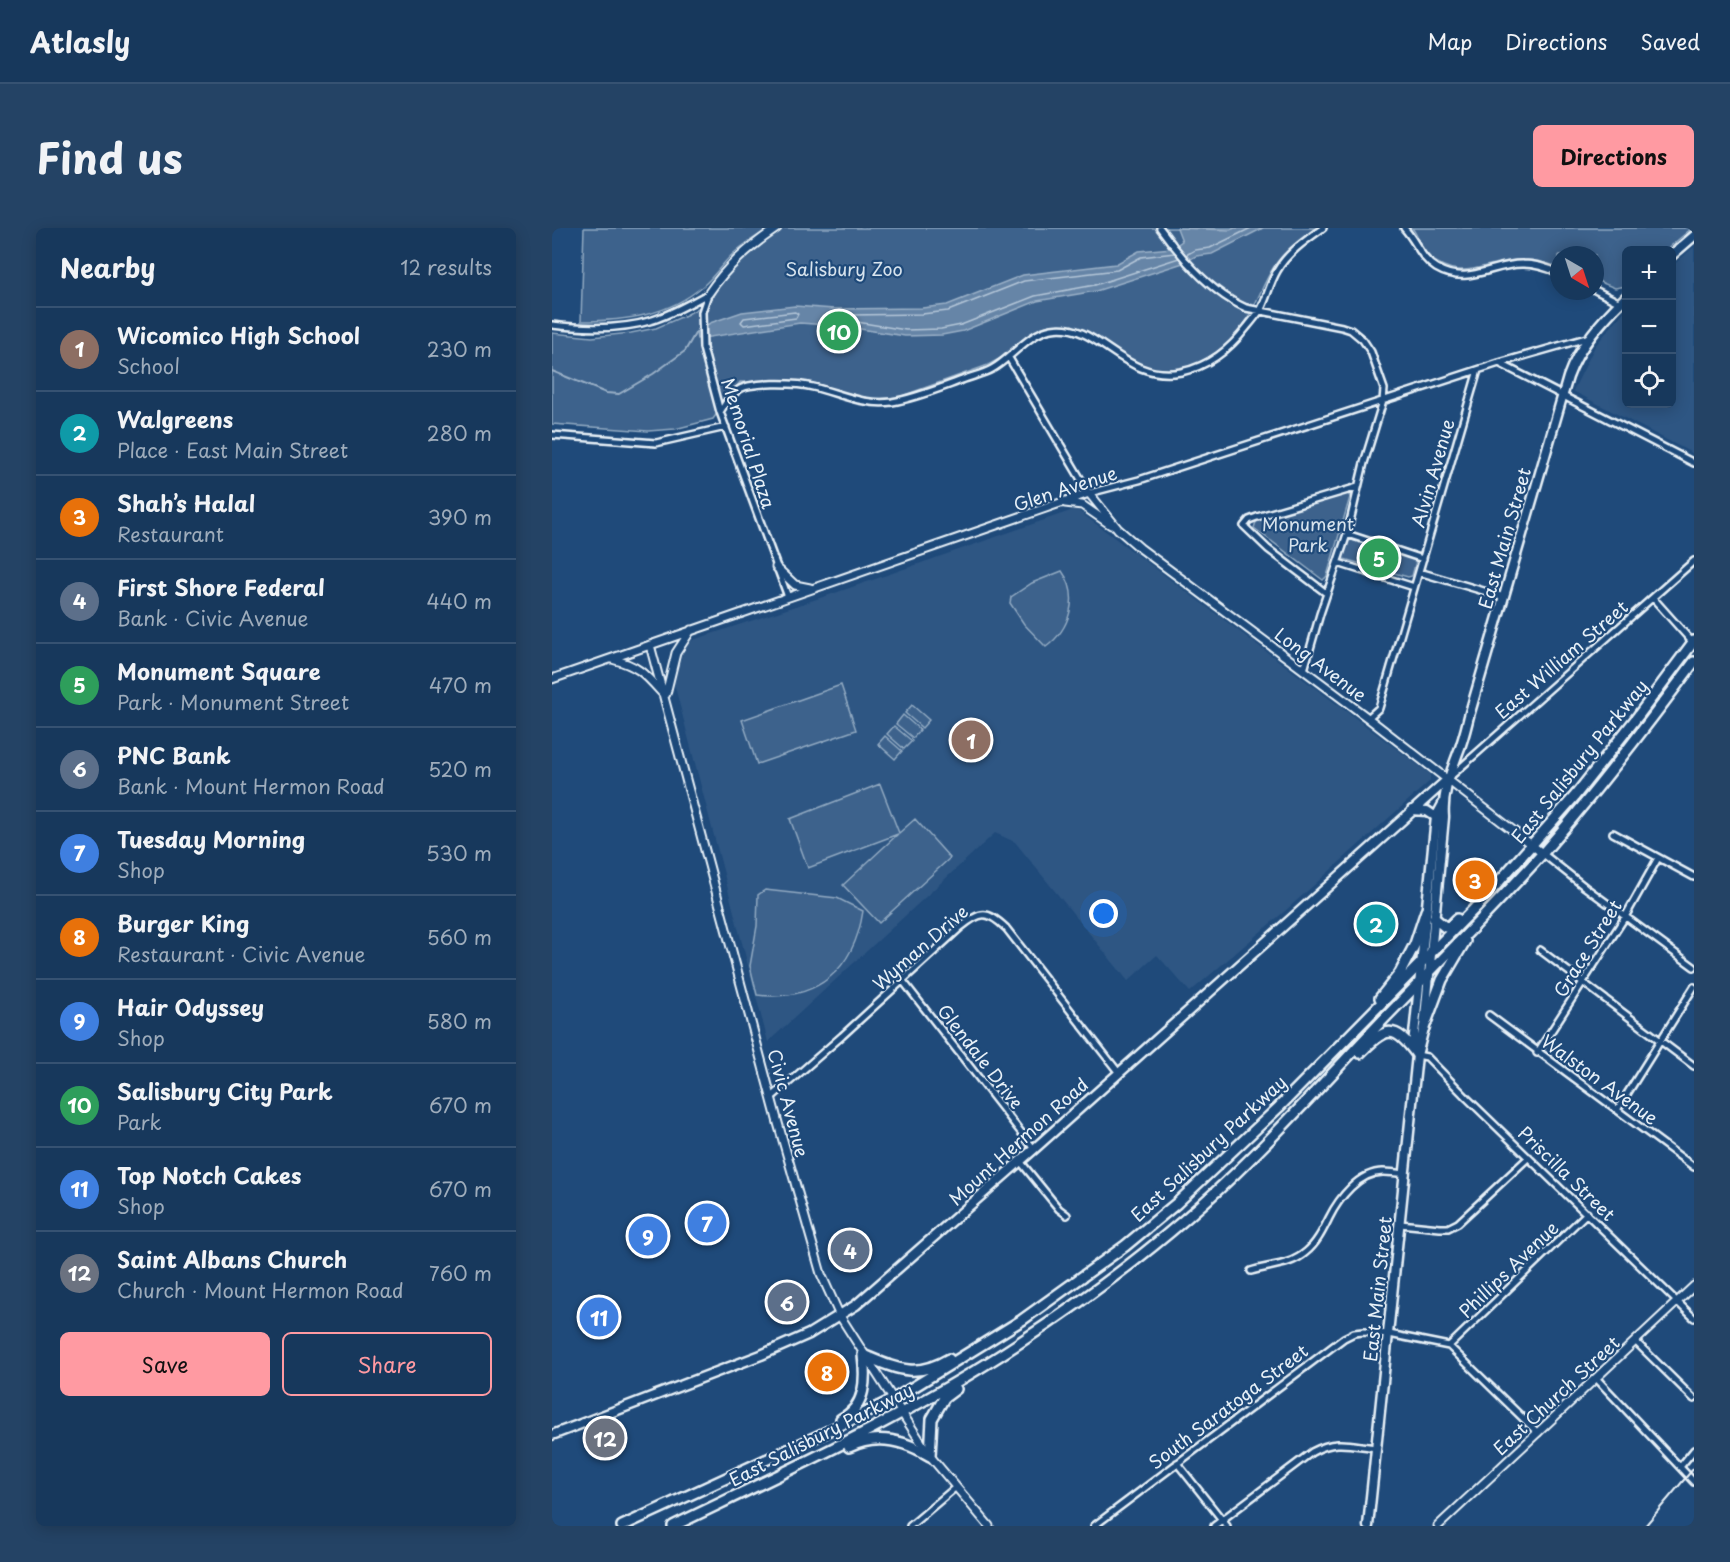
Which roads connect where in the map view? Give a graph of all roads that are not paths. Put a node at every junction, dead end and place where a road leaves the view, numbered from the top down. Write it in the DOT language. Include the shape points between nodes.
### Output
graph roads {
  1 [pos="777,228"];
  2 [pos="1160,228"];
  3 [pos="1323,228"];
  4 [pos="1404,228"];
  5 [pos="1694,236"];
  6 [pos="1172,244"];
  7 [pos="1676,251"];
  8 [pos="1188,262"];
  9 [pos="1550,271"];
  10 [pos="1604,293"];
  11 [pos="708,294"];
  12 [pos="1622,300"];
  13 [pos="1622,301"];
  14 [pos="1261,309"];
  15 [pos="552,325"];
  16 [pos="1590,337"];
  17 [pos="1009,358"];
  18 [pos="1499,363"];
  19 [pos="1478,370"];
  20 [pos="1562,397"];
  21 [pos="1383,401"];
  22 [pos="720,412"];
  23 [pos="726,427"];
  24 [pos="552,435"];
  25 [pos="1694,463"];
  26 [pos="1358,486"];
  27 [pos="1089,493"];
  28 [pos="1061,503"];
  29 [pos="1118,529"];
  30 [pos="1347,534"];
  31 [pos="1422,559"];
  32 [pos="1694,561"];
  33 [pos="1338,563"];
  34 [pos="776,567"];
  35 [pos="1419,572"];
  36 [pos="1414,587"];
  37 [pos="816,589"];
  38 [pos="1326,593"];
  39 [pos="788,597"];
  40 [pos="1504,597"];
  41 [pos="1653,598"];
  42 [pos="691,630"];
  43 [pos="1694,643"];
  44 [pos="650,645"];
  45 [pos="609,658"];
  46 [pos="1694,662"];
  47 [pos="1304,670"];
  48 [pos="552,679"];
  49 [pos="665,697"];
  50 [pos="1368,718"];
  51 [pos="1447,780"];
  52 [pos="1443,804"];
  53 [pos="1412,811"];
  54 [pos="1436,817"];
  55 [pos="1612,833"];
  56 [pos="1533,845"];
  57 [pos="1542,853"];
  58 [pos="1658,858"];
  59 [pos="1694,878"];
  60 [pos="1481,902"];
  61 [pos="1426,911"];
  62 [pos="1625,917"];
  63 [pos="1434,918"];
  64 [pos="1473,927"];
  65 [pos="1540,950"];
  66 [pos="1432,952"];
  67 [pos="1422,963"];
  68 [pos="1694,967"];
  69 [pos="1429,972"];
  70 [pos="903,981"];
  71 [pos="1420,981"];
  72 [pos="1584,983"];
  73 [pos="1694,987"];
  74 [pos="1489,1015"];
  75 [pos="1368,1016"];
  76 [pos="1424,1028"];
  77 [pos="1660,1041"];
  78 [pos="1537,1053"];
  79 [pos="1417,1055"];
  80 [pos="1694,1066"];
  81 [pos="1119,1073"];
  82 [pos="1329,1076"];
  83 [pos="772,1097"];
  84 [pos="1617,1110"];
  85 [pos="1034,1149"];
  86 [pos="1529,1157"];
  87 [pos="1020,1161"];
  88 [pos="1694,1167"];
  89 [pos="1406,1174"];
  90 [pos="1587,1213"];
  91 [pos="1067,1215"];
  92 [pos="1400,1224"];
  93 [pos="1251,1271"];
  94 [pos="1694,1286"];
  95 [pos="1677,1301"];
  96 [pos="840,1316"];
  97 [pos="1694,1317"];
  98 [pos="1022,1320"];
  99 [pos="1389,1334"];
  100 [pos="1636,1342"];
  101 [pos="1449,1346"];
  102 [pos="863,1354"];
  103 [pos="998,1357"];
  104 [pos="1596,1378"];
  105 [pos="894,1399"];
  106 [pos="1694,1399"];
  107 [pos="902,1413"];
  108 [pos="1538,1433"];
  109 [pos="552,1434"];
  110 [pos="1376,1448"];
  111 [pos="1694,1450"];
  112 [pos="930,1456"];
  113 [pos="765,1461"];
  114 [pos="1177,1463"];
  115 [pos="1680,1467"];
  116 [pos="1694,1482"];
  117 [pos="956,1486"];
  118 [pos="753,1487"];
  119 [pos="1222,1520"];
  120 [pos="622,1526"];
  121 [pos="673,1526"];
  122 [pos="910,1526"];
  123 [pos="989,1526"];
  124 [pos="1094,1526"];
  125 [pos="1214,1526"];
  126 [pos="1227,1526"];
  127 [pos="1368,1526"];
  128 [pos="1438,1526"];
  1 -- 11 [label="street" via="740,255"];
  2 -- 6 [label="street"];
  3 -- 14 [label="street" via="1281,265"];
  4 -- 9 [label="street" via="1430,263 1454,274 1523,264"];
  5 -- 7 [label="main road"];
  6 -- 8 [label="street"];
  8 -- 14 [label="street" via="1234,302"];
  10 -- 12 [label="street"];
  11 -- 15 [label="street" via="644,322 585,328"];
  11 -- 22 [label="street, Memorial Plaza" via="701,323"];
  13 -- 16 [label="main road, East Main Street"];
  14 -- 17 [label="street" via="1221,355 1176,373 1145,371 1093,339 1062,329 1044,331"];
  14 -- 21 [label="street" via="1351,330 1371,352 1384,389"];
  16 -- 18 [label="street, Glen Avenue"];
  16 -- 20 [label="main road, East Main Street" via="1572,366"];
  17 -- 22 [label="street" via="991,369 892,402 857,401 811,386 744,386"];
  17 -- 27 [label="street"];
  18 -- 19 [label="street, Glen Avenue"];
  18 -- 20 [label="street"];
  19 -- 21 [label="street, Glen Avenue"];
  19 -- 31 [label="street, Alvin Avenue"];
  20 -- 25 [label="street"];
  20 -- 40 [label="main road, East Main Street"];
  21 -- 26 [label="street"];
  21 -- 27 [label="street, Glen Avenue"];
  22 -- 23 [label="street, Memorial Plaza"];
  23 -- 24 [label="street" via="656,443"];
  23 -- 34 [label="street, Memorial Plaza"];
  26 -- 30 [label="street"];
  26 -- 38 [label="street" via="1257,517 1244,526"];
  27 -- 28 [label="street, Glen Avenue"];
  27 -- 29 [label="street, Long Avenue"];
  28 -- 29 [label="street" via="1082,505"];
  28 -- 37 [label="street, Glen Avenue"];
  29 -- 47 [label="street, Long Avenue"];
  30 -- 31 [label="street"];
  30 -- 33 [label="street"];
  31 -- 35 [label="street, Alvin Avenue"];
  32 -- 41 [label="street, East William Street"];
  33 -- 36 [label="street"];
  33 -- 38 [label="street"];
  34 -- 37 [label="street" via="795,585"];
  34 -- 39 [label="street, Memorial Plaza"];
  35 -- 36 [label="street, Alvin Avenue"];
  35 -- 40 [label="street"];
  36 -- 50 [label="street, Alvin Avenue" via="1379,708"];
  37 -- 39 [label="street, Glen Avenue"];
  38 -- 47 [label="street"];
  39 -- 42 [label="street, Glen Avenue"];
  40 -- 51 [label="main road, East Main Street" via="1459,752"];
  41 -- 43 [label="street"];
  41 -- 51 [label="street, East William Street"];
  42 -- 44 [label="street, Glen Avenue"];
  42 -- 49 [label="street" via="676,653"];
  43 -- 56 [label="main road, East Salisbury Parkway"];
  44 -- 45 [label="street, Glen Avenue"];
  44 -- 49 [label="street, Civic Avenue"];
  45 -- 48 [label="street, Glen Avenue"];
  45 -- 49 [label="street" via="637,667"];
  46 -- 57 [label="main road, East Salisbury Parkway" via="1624,755"];
  47 -- 50 [label="street, Long Avenue"];
  49 -- 83 [label="street, Civic Avenue"];
  50 -- 51 [label="street, Long Avenue"];
  51 -- 52 [label="main road, East Main Street"];
  51 -- 53 [label="main road, Mount Hermon Road"];
  51 -- 56 [label="street, Long Avenue"];
  52 -- 54 [label="main road, East Main Street"];
  52 -- 63 [label="main road, East Main Street"];
  53 -- 54 [label="main road" via="1426,811"];
  53 -- 81 [label="main road, Mount Hermon Road"];
  54 -- 61 [label="main road, East Main Street"];
  55 -- 58 [label="street"];
  56 -- 57 [label="street, Long Avenue"];
  56 -- 60 [label="main road, East Salisbury Parkway"];
  57 -- 62 [label="street"];
  57 -- 64 [label="main road, East Salisbury Parkway"];
  58 -- 59 [label="street"];
  58 -- 62 [label="street, Grace Street"];
  60 -- 63 [label="main road" via="1447,927"];
  60 -- 66 [label="main road, East Salisbury Parkway"];
  61 -- 67 [label="main road, East Main Street"];
  61 -- 75 [label="main road" via="1400,973"];
  62 -- 68 [label="street"];
  62 -- 72 [label="street, Grace Street"];
  63 -- 66 [label="main road, East Main Street"];
  64 -- 69 [label="main road, East Salisbury Parkway"];
  64 -- 76 [label="main road" via="1442,980"];
  65 -- 72 [label="street"];
  66 -- 67 [label="main road, East Salisbury Parkway"];
  66 -- 69 [label="main road, East Main Street"];
  67 -- 71 [label="main road, East Main Street"];
  67 -- 75 [label="main road, East Salisbury Parkway"];
  69 -- 71 [label="main road, East Salisbury Parkway"];
  69 -- 76 [label="main road, East Main Street"];
  70 -- 81 [label="street, Wyman Drive" via="970,920 989,915 1006,928"];
  70 -- 83 [label="street, Wyman Drive"];
  70 -- 85 [label="street, Glendale Drive"];
  71 -- 79 [label="main road, East Main Street" via="1413,1045"];
  71 -- 82 [label="main road, East Salisbury Parkway"];
  72 -- 77 [label="street"];
  72 -- 78 [label="street, Grace Street"];
  73 -- 77 [label="street"];
  74 -- 78 [label="street, Walston Avenue"];
  75 -- 98 [label="main road, East Salisbury Parkway" via="1177,1203"];
  76 -- 79 [label="main road, East Main Street"];
  77 -- 80 [label="street"];
  77 -- 84 [label="street"];
  78 -- 84 [label="street, Walston Avenue"];
  79 -- 82 [label="main road" via="1401,1035 1382,1033"];
  79 -- 86 [label="street, Priscilla Street" via="1427,1057"];
  79 -- 89 [label="main road, East Main Street"];
  81 -- 85 [label="main road, Mount Hermon Road"];
  82 -- 103 [label="main road, East Salisbury Parkway" via="1250,1160 1192,1213 1108,1281"];
  83 -- 96 [label="street, Civic Avenue" via="816,1257"];
  84 -- 88 [label="street, Walston Avenue"];
  85 -- 87 [label="main road, Mount Hermon Road"];
  86 -- 90 [label="street, Priscilla Street"];
  86 -- 92 [label="street" via="1458,1223 1448,1228"];
  87 -- 91 [label="street"];
  87 -- 96 [label="main road, Mount Hermon Road"];
  89 -- 92 [label="main road, East Main Street"];
  89 -- 93 [label="street" via="1381,1172 1356,1183 1339,1200 1307,1252 1288,1263"];
  90 -- 95 [label="street, Priscilla Street"];
  90 -- 101 [label="street, Phillips Avenue"];
  92 -- 99 [label="main road, East Main Street"];
  94 -- 95 [label="street, East Church Street"];
  95 -- 97 [label="street, Priscilla Street"];
  95 -- 100 [label="street, East Church Street"];
  96 -- 102 [label="street, Civic Avenue"];
  96 -- 109 [label="main road, Mount Hermon Road" via="761,1355"];
  98 -- 102 [label="main road" via="1001,1326 931,1369 896,1369"];
  98 -- 105 [label="main road, East Salisbury Parkway"];
  99 -- 101 [label="street, South Saratoga Street"];
  99 -- 110 [label="main road, East Main Street"];
  99 -- 114 [label="street, South Saratoga Street" via="1363,1332 1344,1338"];
  100 -- 104 [label="street, East Church Street"];
  100 -- 106 [label="street"];
  101 -- 108 [label="street"];
  102 -- 105 [label="street, Civic Avenue"];
  102 -- 113 [label="main road" via="863,1392 847,1416 790,1443"];
  103 -- 107 [label="main road, East Salisbury Parkway"];
  103 -- 112 [label="main road" via="983,1373 944,1398 932,1419"];
  104 -- 108 [label="street, East Church Street"];
  104 -- 115 [label="street"];
  105 -- 107 [label="street, Civic Avenue"];
  105 -- 113 [label="main road, East Salisbury Parkway"];
  107 -- 112 [label="street, Civic Avenue"];
  107 -- 118 [label="main road, East Salisbury Parkway"];
  108 -- 128 [label="street, East Church Street"];
  110 -- 119 [label="street" via="1324,1445"];
  110 -- 127 [label="main road, East Main Street"];
  111 -- 115 [label="street"];
  112 -- 117 [label="street, Civic Avenue"];
  112 -- 118 [label="main road" via="896,1440 860,1441"];
  113 -- 120 [label="main road, East Salisbury Parkway"];
  114 -- 119 [label="street"];
  114 -- 124 [label="street, South Saratoga Street"];
  115 -- 116 [label="street"];
  117 -- 122 [label="street"];
  117 -- 123 [label="street, Civic Avenue"];
  118 -- 121 [label="main road, East Salisbury Parkway"];
  119 -- 125 [label="street"];
  119 -- 126 [label="street"];
}
